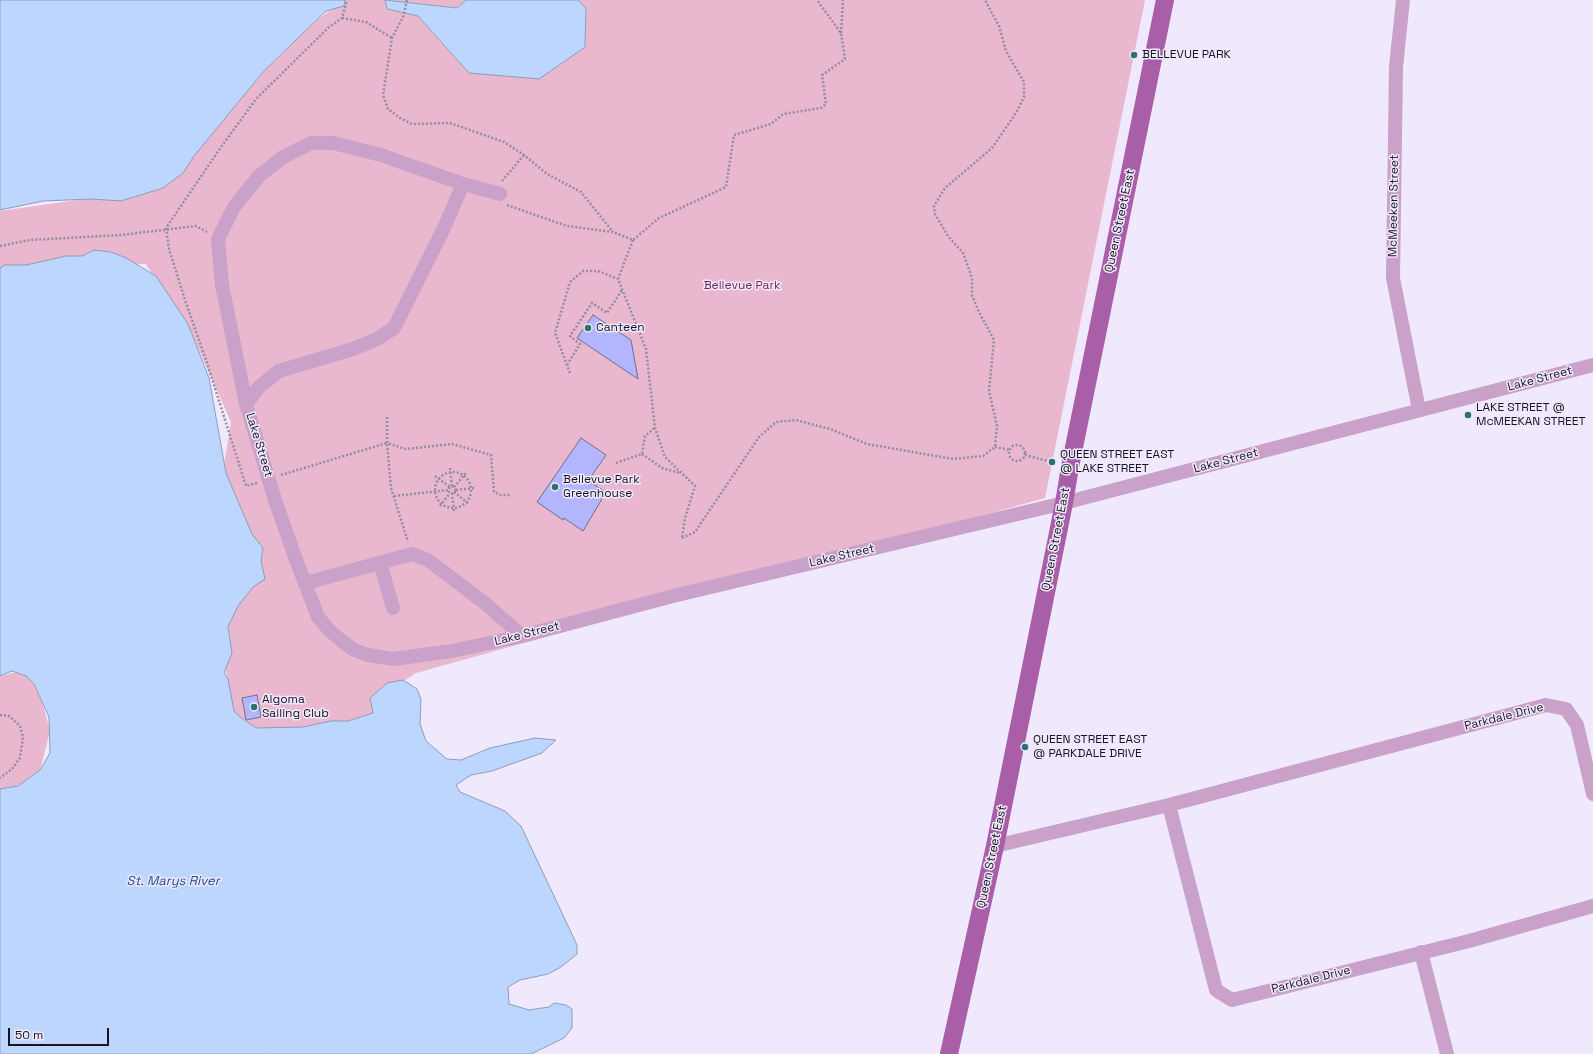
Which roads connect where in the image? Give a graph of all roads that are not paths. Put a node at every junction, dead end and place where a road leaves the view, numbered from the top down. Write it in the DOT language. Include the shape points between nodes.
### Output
graph roads {
  1 [pos="1165,0"];
  2 [pos="1403,0"];
  3 [pos="463,184"];
  4 [pos="500,194"];
  5 [pos="1593,365"];
  6 [pos="246,404"];
  7 [pos="1419,410"];
  8 [pos="1064,504"];
  9 [pos="380,562"];
  10 [pos="306,583"];
  11 [pos="393,608"];
  12 [pos="522,636"];
  13 [pos="1593,794"];
  14 [pos="1170,805"];
  15 [pos="995,846"];
  16 [pos="1593,906"];
  17 [pos="1421,952"];
  18 [pos="949,1054"];
  19 [pos="1447,1054"];
  1 -- 8 [label="main road, Queen Street East"];
  2 -- 7 [label="street, McMeeken Street" via="1396,67 1393,278"];
  3 -- 4 [label="street"];
  3 -- 6 [label="street, Lake Street" via="394,328 377,339 353,349 279,371 259,387"];
  3 -- 6 [label="street, Lake Street" via="382,155 334,143 311,143 283,157 259,176 234,207 218,239 222,286"];
  5 -- 7 [label="street, Lake Street"];
  6 -- 10 [label="street, Lake Street" via="269,479"];
  7 -- 8 [label="street, Lake Street"];
  8 -- 12 [label="street, Lake Street" via="680,594"];
  8 -- 15 [label="main road, Queen Street East"];
  9 -- 10 [label="street"];
  9 -- 11 [label="street"];
  9 -- 12 [label="street" via="412,554 434,565 486,604"];
  10 -- 12 [label="street, Lake Street" via="318,617 330,631 354,650 368,655 393,659 452,651"];
  13 -- 14 [label="street, Parkdale Drive" via="1577,725 1566,709 1546,705"];
  14 -- 15 [label="street, Parkdale Drive"];
  14 -- 17 [label="street, Parkdale Drive" via="1216,990 1232,1000"];
  15 -- 18 [label="main road, Queen Street East"];
  16 -- 17 [label="street, Parkdale Drive"];
  17 -- 19 [label="street"];
}
